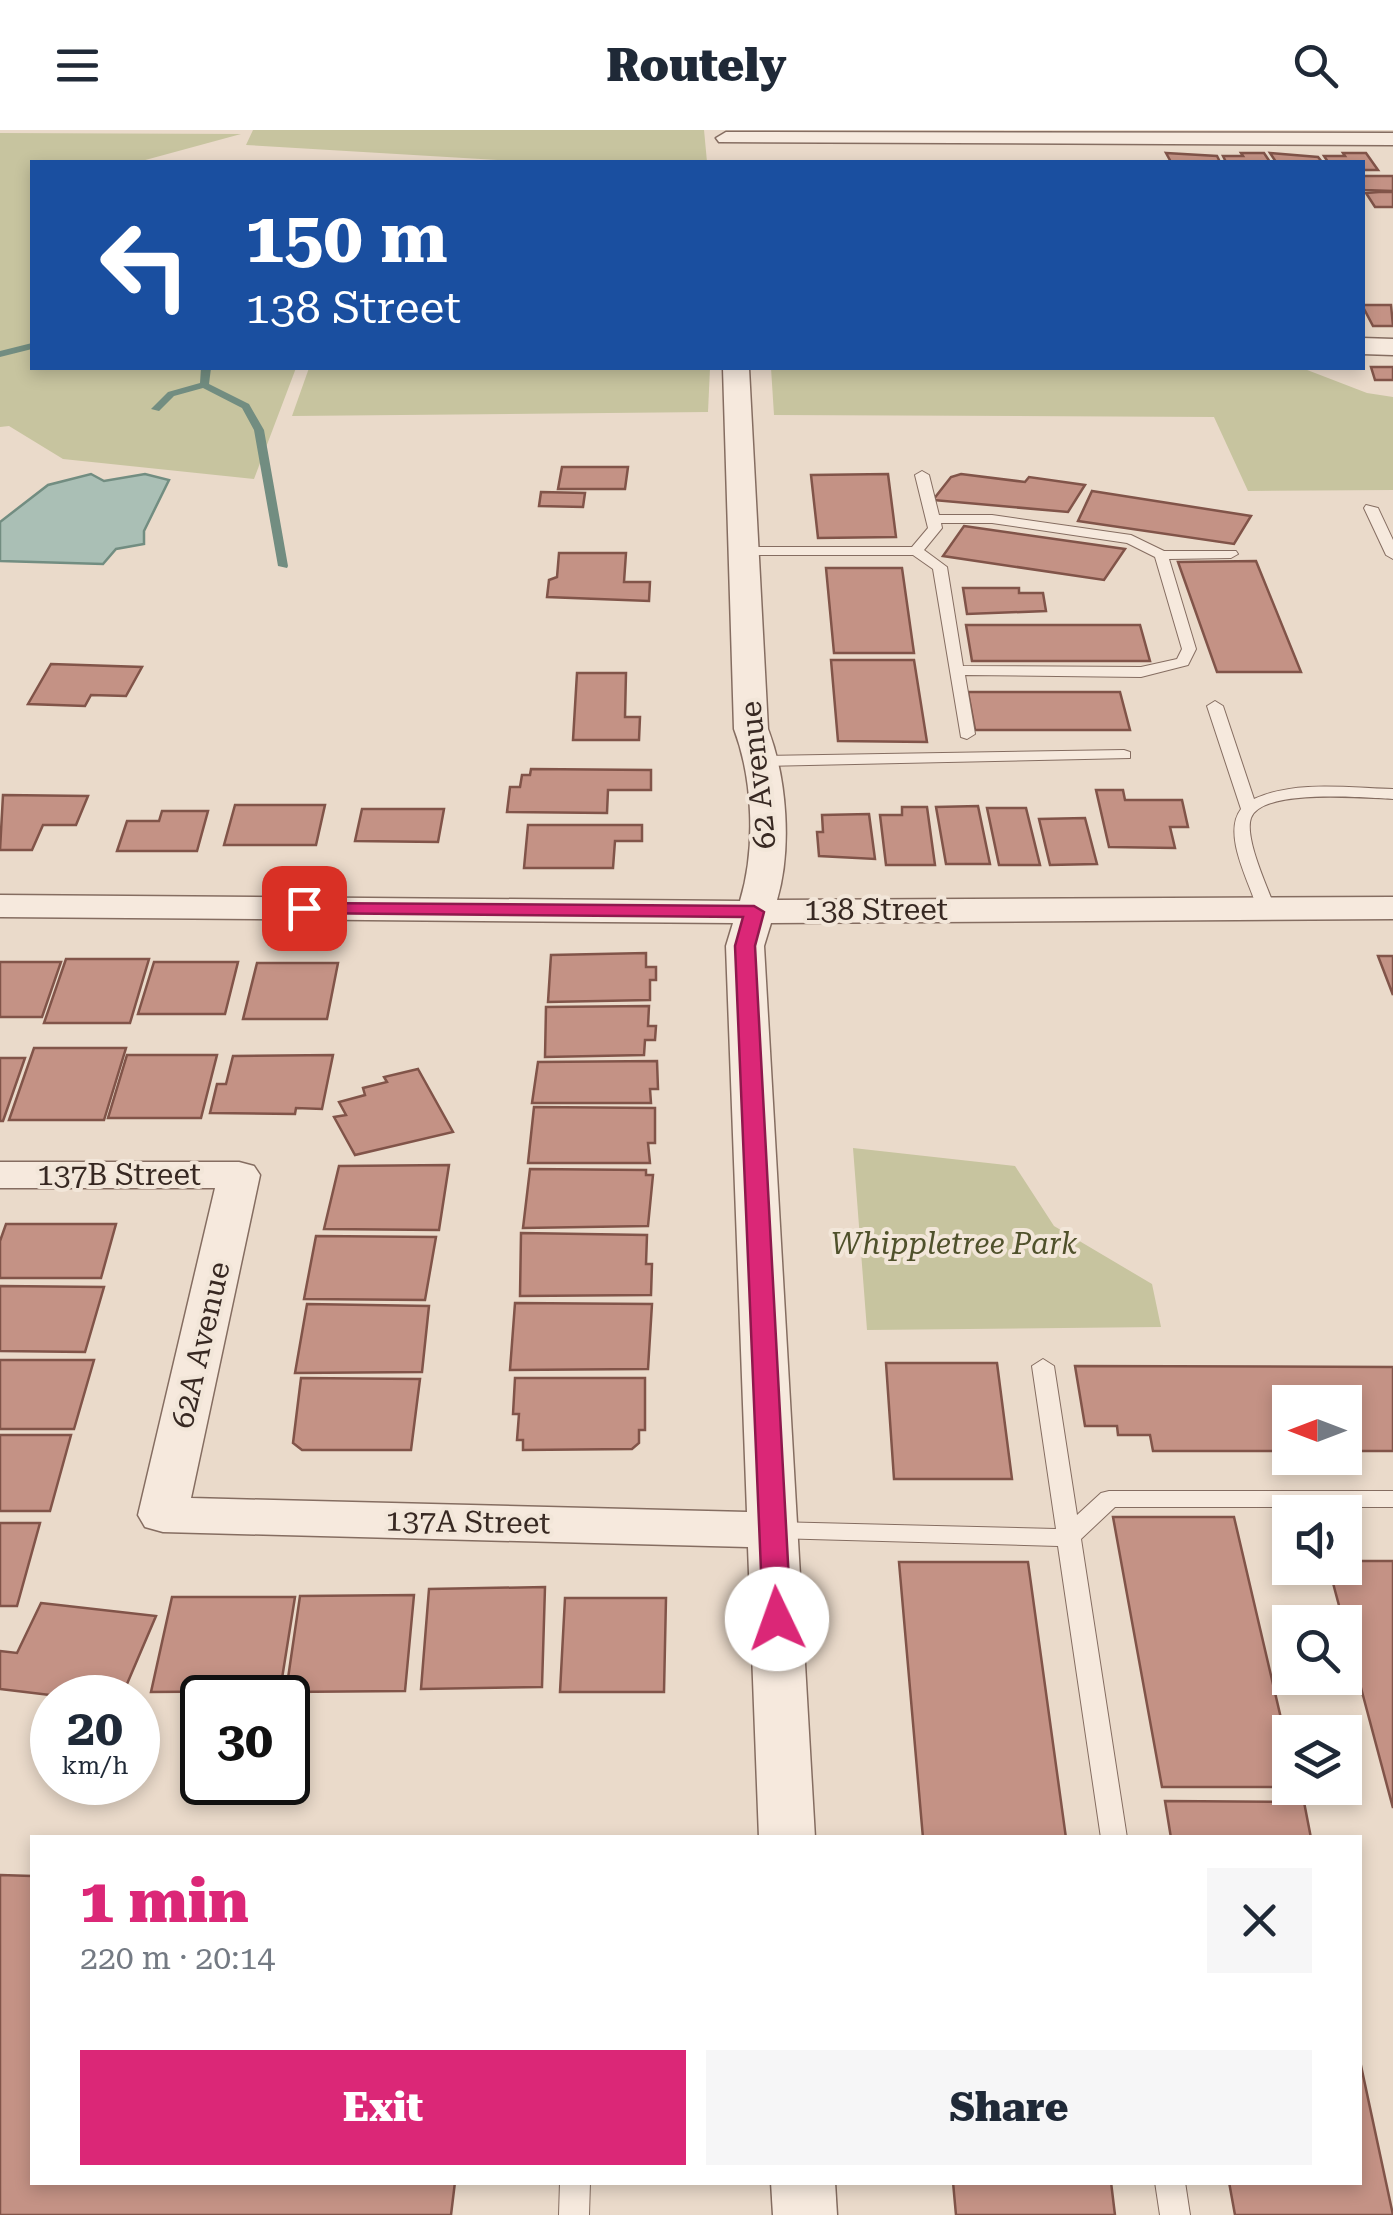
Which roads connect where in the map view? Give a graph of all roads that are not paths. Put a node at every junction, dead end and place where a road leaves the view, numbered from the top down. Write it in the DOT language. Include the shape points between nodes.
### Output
graph roads {
  1 [pos="726,134"];
  2 [pos="1124,138"];
  3 [pos="1393,140"];
  4 [pos="727,160"];
  5 [pos="1135,160"];
  6 [pos="1365,346"];
  7 [pos="1393,346"];
  8 [pos="736,370"];
  9 [pos="922,475"];
  10 [pos="1371,508"];
  11 [pos="933,519"];
  12 [pos="743,551"];
  13 [pos="916,551"];
  14 [pos="1230,554"];
  15 [pos="1161,555"];
  16 [pos="1393,555"];
  17 [pos="956,670"];
  18 [pos="1215,706"];
  19 [pos="966,734"];
  20 [pos="1124,755"];
  21 [pos="763,762"];
  22 [pos="1393,794"];
  23 [pos="1248,806"];
  24 [pos="0,906"];
  25 [pos="1266,908"];
  26 [pos="1393,908"];
  27 [pos="754,912"];
  28 [pos="0,1175"];
  29 [pos="239,1175"];
  30 [pos="1043,1366"];
  31 [pos="1393,1498"];
  32 [pos="163,1515"];
  33 [pos="774,1530"];
  34 [pos="1067,1538"];
  35 [pos="787,1835"];
  36 [pos="1114,1835"];
  37 [pos="576,2185"];
  38 [pos="803,2185"];
  39 [pos="1170,2185"];
  40 [pos="574,2215"];
  41 [pos="804,2215"];
  42 [pos="1175,2215"];
  1 -- 2 [label="street"];
  1 -- 4 [label="street"];
  2 -- 3 [label="street"];
  2 -- 5 [label="street"];
  6 -- 7 [label="street"];
  8 -- 12 [label="street, 62 Avenue"];
  9 -- 11 [label="lane"];
  10 -- 16 [label="lane"];
  11 -- 13 [label="lane" via="935,528"];
  11 -- 15 [label="lane" via="992,519 1131,539"];
  12 -- 13 [label="lane"];
  12 -- 21 [label="street, 62 Avenue" via="751,729"];
  13 -- 17 [label="lane" via="940,568"];
  14 -- 15 [label="lane"];
  15 -- 17 [label="lane" via="1190,649 1182,662 1141,672"];
  17 -- 19 [label="lane"];
  18 -- 23 [label="lane"];
  20 -- 21 [label="lane"];
  21 -- 27 [label="street, 62 Avenue" via="767,873"];
  22 -- 23 [label="lane" via="1292,794"];
  23 -- 25 [label="lane" via="1242,820 1246,843"];
  24 -- 27 [label="street, 138 Street"];
  25 -- 26 [label="street, 138 Street"];
  25 -- 27 [label="street, 138 Street"];
  27 -- 33 [label="street, 62 Avenue" via="745,946"];
  28 -- 29 [label="street, 137B Street"];
  29 -- 32 [label="street, 62A Avenue"];
  30 -- 34 [label="lane"];
  31 -- 34 [label="lane" via="1109,1498"];
  32 -- 33 [label="street, 137A Street"];
  33 -- 34 [label="lane"];
  33 -- 35 [label="street, 62 Avenue"];
  34 -- 36 [label="lane"];
  37 -- 40 [label="lane"];
  38 -- 41 [label="street"];
  39 -- 42 [label="lane"];
}
